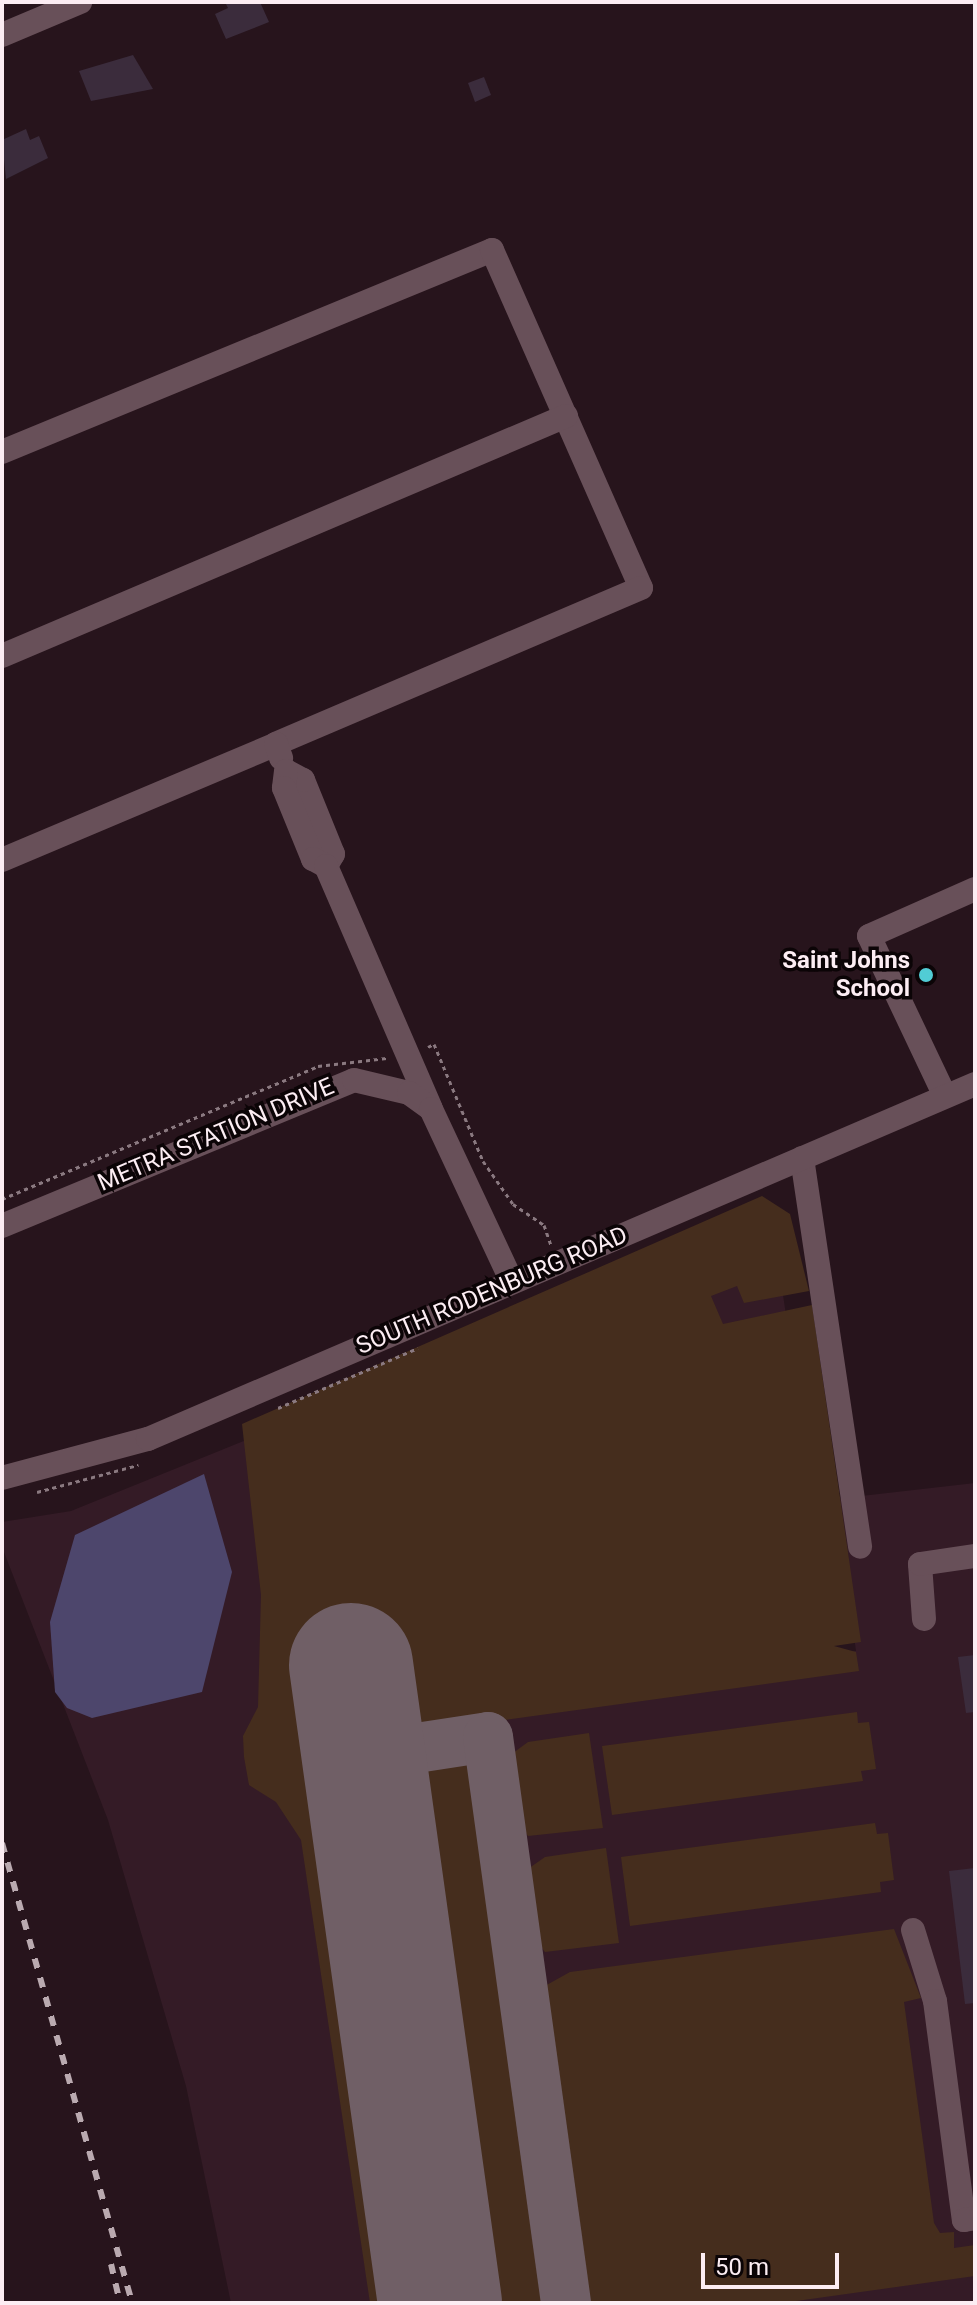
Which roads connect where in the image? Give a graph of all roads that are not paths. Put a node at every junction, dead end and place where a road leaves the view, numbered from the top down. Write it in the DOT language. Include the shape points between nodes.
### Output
graph roads {
  1 [pos="80,2"];
  2 [pos="2,35"];
  3 [pos="566,416"];
  4 [pos="2,452"];
  5 [pos="2,656"];
  6 [pos="276,744"];
  7 [pos="2,860"];
  8 [pos="975,889"];
  9 [pos="975,1084"];
  10 [pos="945,1096"];
  11 [pos="431,1109"];
  12 [pos="802,1158"];
  13 [pos="2,1226"];
  14 [pos="512,1282"];
  15 [pos="2,1478"];
  16 [pos="860,1547"];
  17 [pos="975,1556"];
  18 [pos="924,1619"];
  19 [pos="913,1930"];
  20 [pos="975,2218"];
  1 -- 2 [label="street"];
  3 -- 4 [label="street" via="492,250"];
  3 -- 5 [label="street"];
  3 -- 6 [label="street" via="641,588"];
  6 -- 7 [label="street"];
  6 -- 11 [label="street" via="286,771 303,780 333,854 326,866"];
  8 -- 10 [label="street" via="869,936"];
  9 -- 10 [label="street, SOUTH RODENBURG ROAD"];
  10 -- 12 [label="street, SOUTH RODENBURG ROAD"];
  11 -- 13 [label="street, METRA STATION DRIVE" via="382,1084 334,1083"];
  11 -- 14 [label="street"];
  12 -- 14 [label="street, SOUTH RODENBURG ROAD"];
  12 -- 16 [label="street"];
  14 -- 15 [label="street, SOUTH RODENBURG ROAD" via="148,1439"];
  17 -- 18 [label="street" via="920,1564"];
  19 -- 20 [label="street" via="935,2001 964,2220"];
}
